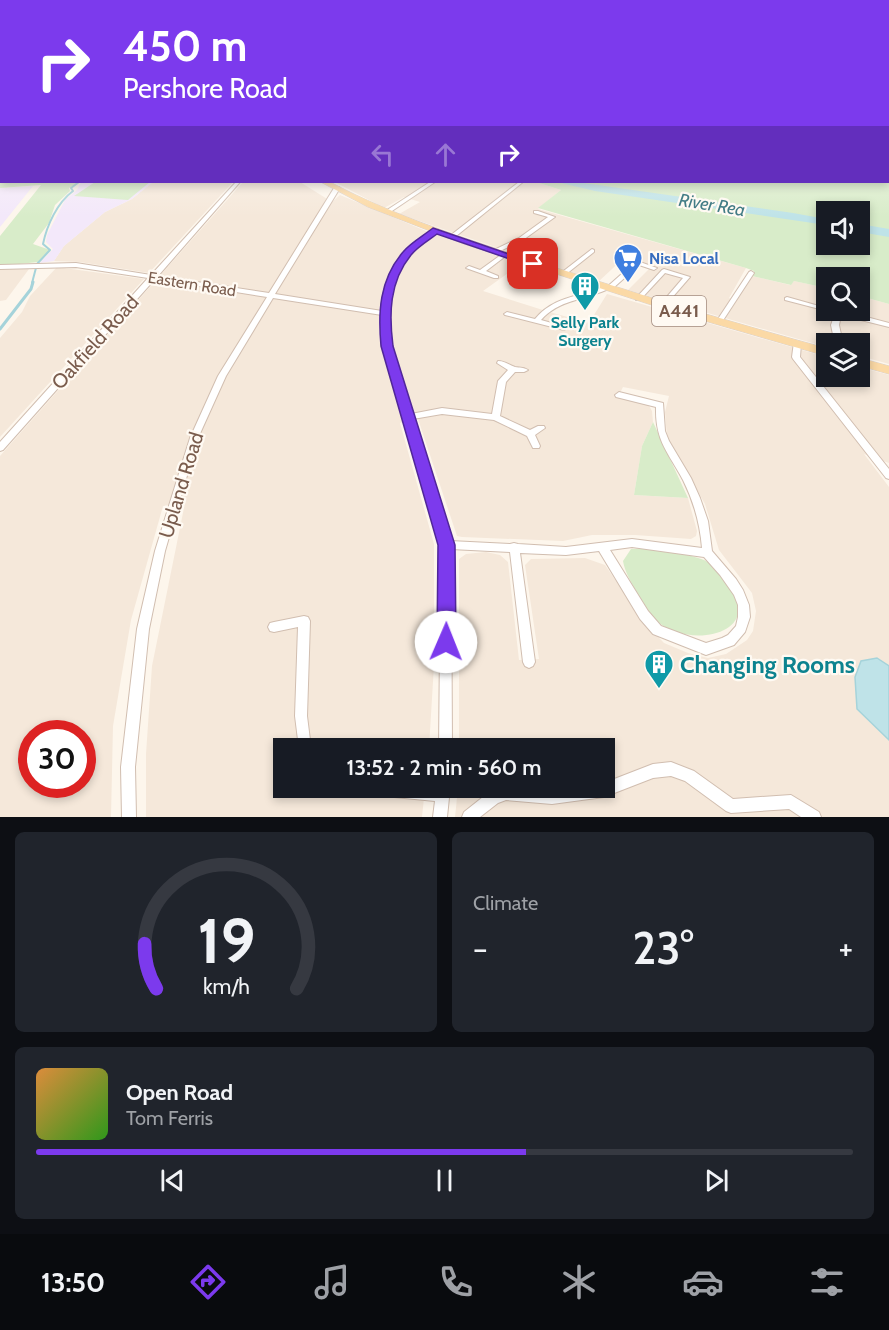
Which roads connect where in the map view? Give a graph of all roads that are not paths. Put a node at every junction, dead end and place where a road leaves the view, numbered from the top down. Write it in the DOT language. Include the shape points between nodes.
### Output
graph roads {
  1 [pos="237,183"];
  2 [pos="328,183"];
  3 [pos="431,183"];
  4 [pos="519,183"];
  5 [pos="337,188"];
  6 [pos="387,212"];
  7 [pos="536,212"];
  8 [pos="436,230"];
  9 [pos="453,236"];
  10 [pos="592,250"];
  11 [pos="501,253"];
  12 [pos="623,258"];
  13 [pos="638,263"];
  14 [pos="42,264"];
  15 [pos="0,267"];
  16 [pos="469,268"];
  17 [pos="654,268"];
  18 [pos="481,272"];
  19 [pos="751,273"];
  20 [pos="563,274"];
  21 [pos="153,277"];
  22 [pos="496,277"];
  23 [pos="607,288"];
  24 [pos="270,296"];
  25 [pos="638,299"];
  26 [pos="787,299"];
  27 [pos="662,306"];
  28 [pos="816,307"];
  29 [pos="384,314"];
  30 [pos="507,314"];
  31 [pos="538,320"];
  32 [pos="870,320"];
  33 [pos="719,322"];
  34 [pos="889,325"];
  35 [pos="564,328"];
  36 [pos="797,344"];
  37 [pos="816,349"];
  38 [pos="501,363"];
  39 [pos="870,365"];
  40 [pos="513,369"];
  41 [pos="524,370"];
  42 [pos="889,370"];
  43 [pos="619,395"];
  44 [pos="408,417"];
  45 [pos="496,417"];
  46 [pos="541,428"];
  47 [pos="530,434"];
  48 [pos="536,446"];
  49 [pos="0,448"];
  50 [pos="885,467"];
  51 [pos="889,476"];
  52 [pos="446,545"];
  53 [pos="514,547"];
  54 [pos="603,548"];
  55 [pos="707,553"];
  56 [pos="274,627"];
  57 [pos="529,662"];
  58 [pos="304,738"];
  59 [pos="445,738"];
  60 [pos="441,798"];
  61 [pos="129,817"];
  62 [pos="440,817"];
  63 [pos="470,817"];
  64 [pos="814,817"];
  1 -- 21 [label="street, Oakfield Road"];
  2 -- 5 [label="main road, A441"];
  3 -- 6 [label="street"];
  4 -- 9 [label="street"];
  5 -- 6 [label="main road, A441"];
  5 -- 24 [label="street, Upland Road"];
  6 -- 8 [label="main road, A441"];
  7 -- 11 [label="street" via="552,217"];
  8 -- 9 [label="main road, A441"];
  8 -- 29 [label="street" via="406,253 387,291"];
  9 -- 11 [label="main road, A441"];
  10 -- 20 [label="street"];
  11 -- 18 [label="street"];
  11 -- 20 [label="main road, A441"];
  12 -- 13 [label="street"];
  13 -- 17 [label="street"];
  13 -- 23 [label="street"];
  14 -- 15 [label="street, Eastern Road"];
  14 -- 21 [label="street, Eastern Road"];
  16 -- 18 [label="street"];
  18 -- 22 [label="street"];
  19 -- 33 [label="street"];
  20 -- 23 [label="main road, A441"];
  21 -- 24 [label="street, Eastern Road"];
  21 -- 49 [label="street, Oakfield Road"];
  23 -- 25 [label="main road, A441"];
  23 -- 31 [label="street" via="556,303"];
  24 -- 29 [label="street, Eastern Road"];
  24 -- 61 [label="street, Upland Road" via="222,376 194,438 160,551 143,629 128,767"];
  25 -- 27 [label="main road, A441"];
  25 -- 27 [label="street" via="664,271 687,278"];
  26 -- 28 [label="street"];
  27 -- 33 [label="main road, A441"];
  29 -- 44 [label="street" via="387,346"];
  30 -- 31 [label="street"];
  31 -- 35 [label="street"];
  32 -- 34 [label="street"];
  33 -- 36 [label="main road, A441"];
  36 -- 37 [label="main road, A441"];
  36 -- 50 [label="street" via="796,357"];
  38 -- 40 [label="street"];
  39 -- 42 [label="main road"];
  40 -- 41 [label="street"];
  40 -- 45 [label="street" via="500,389"];
  43 -- 55 [label="street" via="660,405 660,434 692,488 706,528"];
  44 -- 45 [label="street" via="442,411"];
  44 -- 52 [label="street"];
  45 -- 47 [label="street"];
  46 -- 47 [label="street"];
  47 -- 48 [label="street"];
  50 -- 51 [label="street"];
  52 -- 53 [label="street"];
  52 -- 59 [label="street"];
  53 -- 54 [label="street" via="543,551"];
  53 -- 57 [label="street"];
  54 -- 55 [label="street" via="632,543"];
  54 -- 55 [label="street" via="657,630 706,650 737,633 743,626 745,607 735,582"];
  56 -- 58 [label="street" via="304,621"];
  60 -- 62 [label="street"];
  63 -- 64 [label="street" via="493,798 506,793 552,797 604,790 653,771 671,770 689,776 731,806 791,802"];
}
